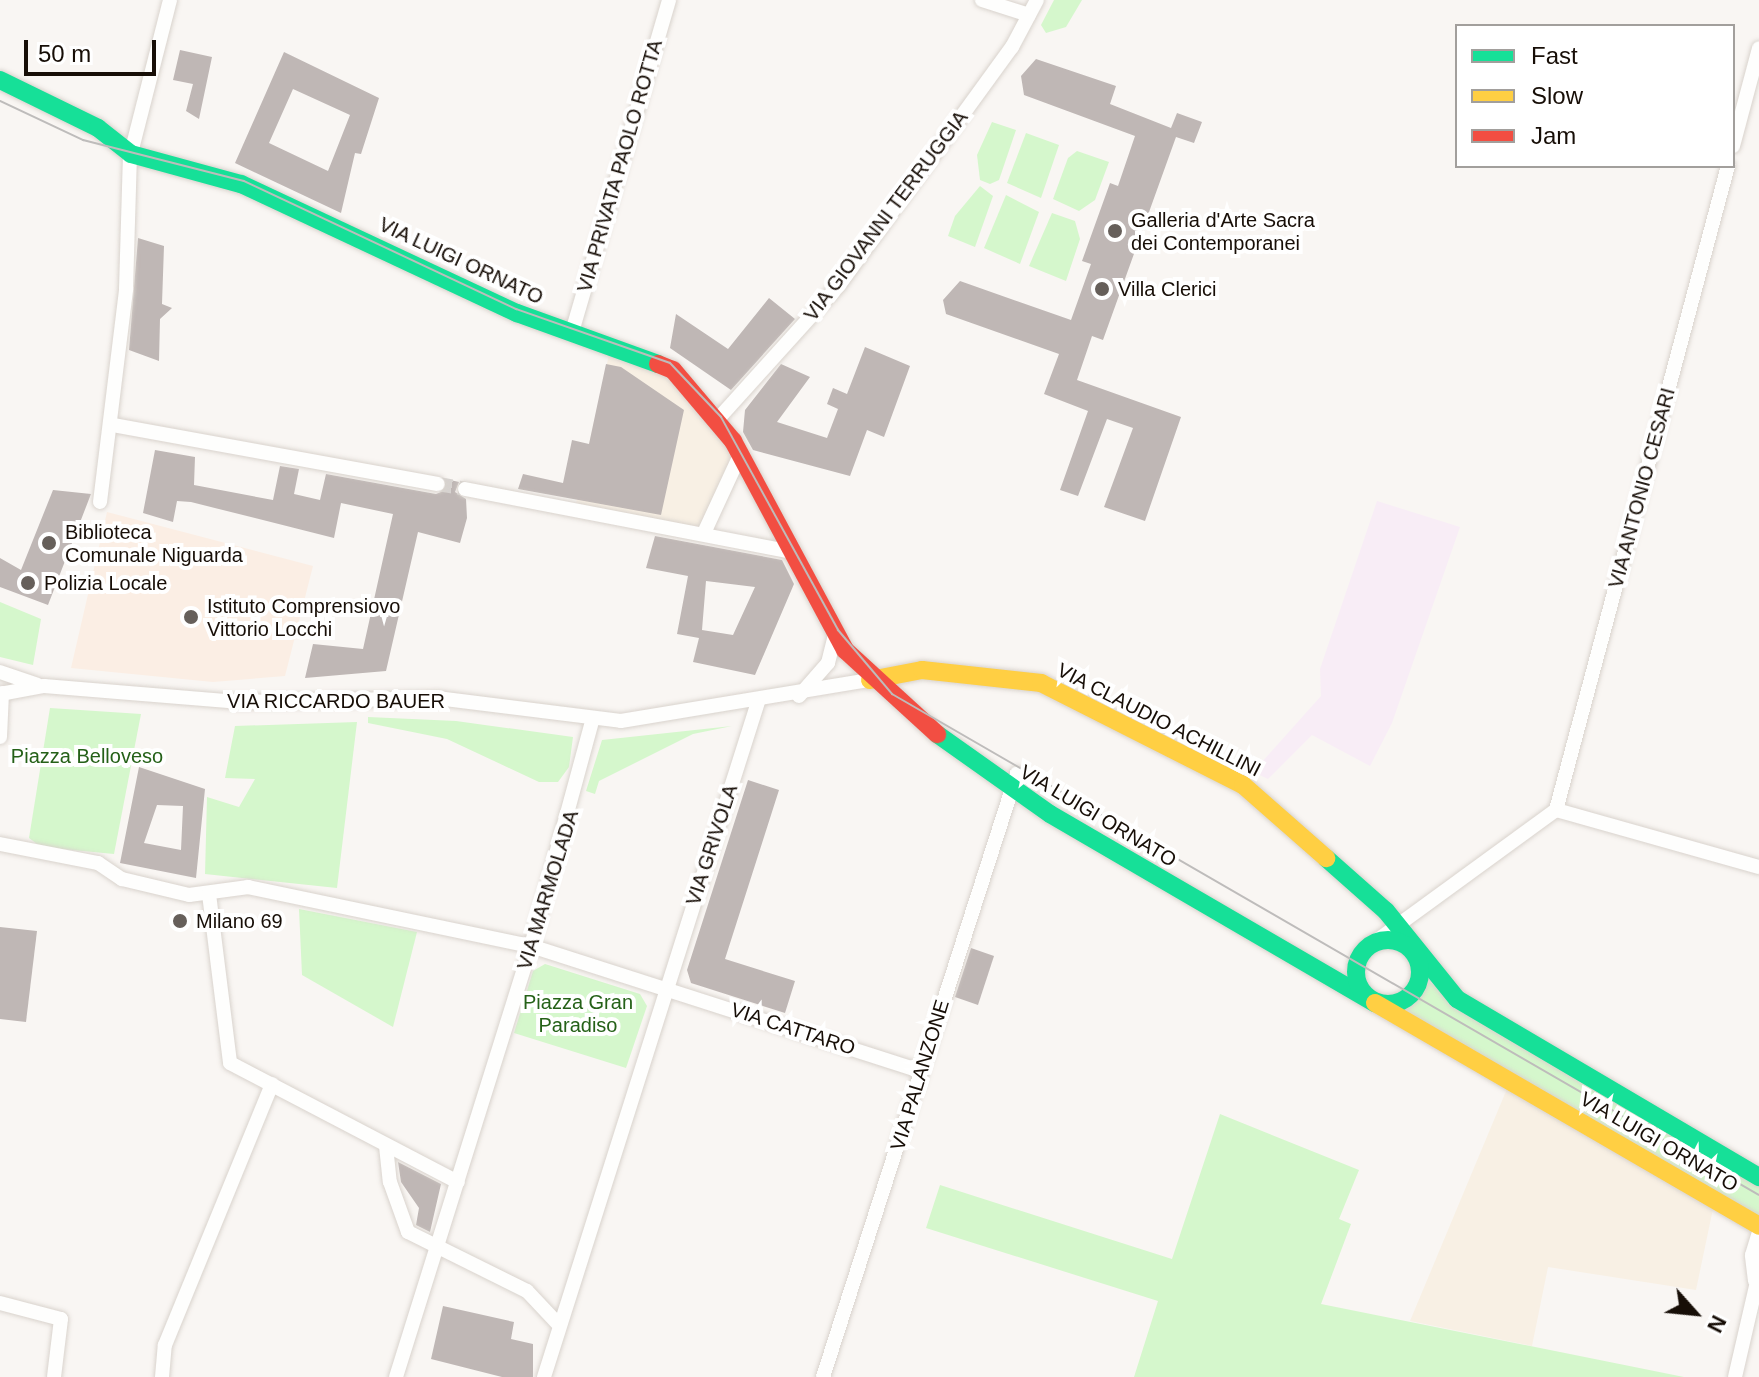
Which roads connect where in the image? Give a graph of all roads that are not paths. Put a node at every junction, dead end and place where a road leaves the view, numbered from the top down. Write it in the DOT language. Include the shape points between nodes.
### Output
graph roads {
  1 [pos="170,0"];
  2 [pos="669,0"];
  3 [pos="982,0"];
  4 [pos="1037,0"];
  5 [pos="1029,15"];
  6 [pos="1759,48"];
  7 [pos="0,80"];
  8 [pos="1735,138"];
  9 [pos="131,154"];
  10 [pos="1727,168"];
  11 [pos="572,332"];
  12 [pos="718,419"];
  13 [pos="113,425"];
  14 [pos="741,453"];
  15 [pos="438,484"];
  16 [pos="465,489"];
  17 [pos="100,502"];
  18 [pos="704,533"];
  19 [pos="793,552"];
  20 [pos="833,629"];
  21 [pos="0,672"];
  22 [pos="870,680"];
  23 [pos="37,686"];
  24 [pos="1,694"];
  25 [pos="799,696"];
  26 [pos="758,702"];
  27 [pos="593,718"];
  28 [pos="0,737"];
  29 [pos="1014,781"];
  30 [pos="1556,810"];
  31 [pos="0,844"];
  32 [pos="1759,867"];
  33 [pos="209,894"];
  34 [pos="1395,925"];
  35 [pos="1372,944"];
  36 [pos="531,946"];
  37 [pos="1413,952"];
  38 [pos="665,988"];
  39 [pos="1371,1000"];
  40 [pos="921,1071"];
  41 [pos="272,1084"];
  42 [pos="386,1146"];
  43 [pos="1759,1177"];
  44 [pos="458,1182"];
  45 [pos="1759,1229"];
  46 [pos="438,1244"];
  47 [pos="1757,1277"];
  48 [pos="0,1303"];
  49 [pos="557,1323"];
  50 [pos="54,1377"];
  51 [pos="162,1377"];
  52 [pos="396,1377"];
  53 [pos="544,1377"];
  54 [pos="823,1377"];
  55 [pos="1735,1377"];
  1 -- 9 [label="street"];
  2 -- 11 [label="street, VIA PRIVATA PAOLO ROTTA"];
  3 -- 5 [label="street"];
  4 -- 5 [label="street, VIA GIOVANNI TERRUGGIA"];
  5 -- 12 [label="street, VIA GIOVANNI TERRUGGIA" via="839,285"];
  6 -- 8 [label="street"];
  7 -- 9 [label="main road" via="98,128"];
  9 -- 11 [label="main road, VIA LUIGI ORNATO" via="241,184 506,309"];
  9 -- 13 [label="street"];
  10 -- 30 [label="street, VIA ANTONIO CESARI"];
  11 -- 12 [label="main road, VIA LUIGI ORNATO" via="662,363"];
  12 -- 14 [label="main road, VIA LUIGI ORNATO"];
  13 -- 15 [label="street"];
  13 -- 17 [label="street"];
  14 -- 18 [label="street"];
  14 -- 19 [label="main road, VIA LUIGI ORNATO"];
  16 -- 18 [label="street"];
  18 -- 19 [label="street"];
  19 -- 20 [label="main road, VIA LUIGI ORNATO"];
  20 -- 22 [label="main road, VIA LUIGI ORNATO"];
  20 -- 25 [label="street" via="828,663"];
  21 -- 23 [label="street"];
  22 -- 25 [label="street, VIA RICCARDO BAUER"];
  22 -- 29 [label="main road, VIA LUIGI ORNATO"];
  22 -- 34 [label="main road, VIA CLAUDIO ACHILLINI" via="904,671 965,671 1028,679 1079,698 1255,793"];
  23 -- 24 [label="street"];
  23 -- 27 [label="street, VIA RICCARDO BAUER" via="237,702 437,698"];
  24 -- 28 [label="street"];
  25 -- 26 [label="street, VIA RICCARDO BAUER"];
  26 -- 27 [label="street, VIA RICCARDO BAUER" via="621,721"];
  26 -- 38 [label="street, VIA GRIVOLA"];
  27 -- 36 [label="street, VIA MARMOLADA"];
  29 -- 39 [label="main road, VIA LUIGI ORNATO"];
  29 -- 40 [label="street, VIA PALANZONE"];
  30 -- 32 [label="street"];
  30 -- 34 [label="street"];
  31 -- 33 [label="street" via="98,863 127,881"];
  33 -- 36 [label="street" via="248,887"];
  33 -- 41 [label="street" via="225,1055"];
  34 -- 35 [label="street"];
  34 -- 37 [label="main road, VIA CLAUDIO ACHILLINI"];
  35 -- 37 [label="main road, VIA LUIGI ORNATO" via="1392,940"];
  35 -- 39 [label="main road" via="1355,972"];
  36 -- 38 [label="street"];
  36 -- 44 [label="street, VIA MARMOLADA"];
  37 -- 39 [label="main road" via="1420,972 1414,991 1394,1004"];
  37 -- 43 [label="main road, VIA LUIGI ORNATO" via="1477,1013"];
  38 -- 40 [label="street, VIA CATTARO"];
  38 -- 49 [label="street"];
  39 -- 45 [label="main road, VIA LUIGI ORNATO"];
  40 -- 54 [label="street, VIA PALANZONE"];
  41 -- 42 [label="street"];
  41 -- 51 [label="street" via="165,1345"];
  42 -- 44 [label="street"];
  42 -- 46 [label="street" via="400,1222"];
  44 -- 46 [label="street, VIA MARMOLADA"];
  45 -- 47 [label="street" via="1752,1255"];
  46 -- 49 [label="street" via="527,1291"];
  46 -- 52 [label="street, VIA MARMOLADA"];
  47 -- 55 [label="street"];
  48 -- 50 [label="street" via="61,1319"];
  49 -- 53 [label="street"];
}
